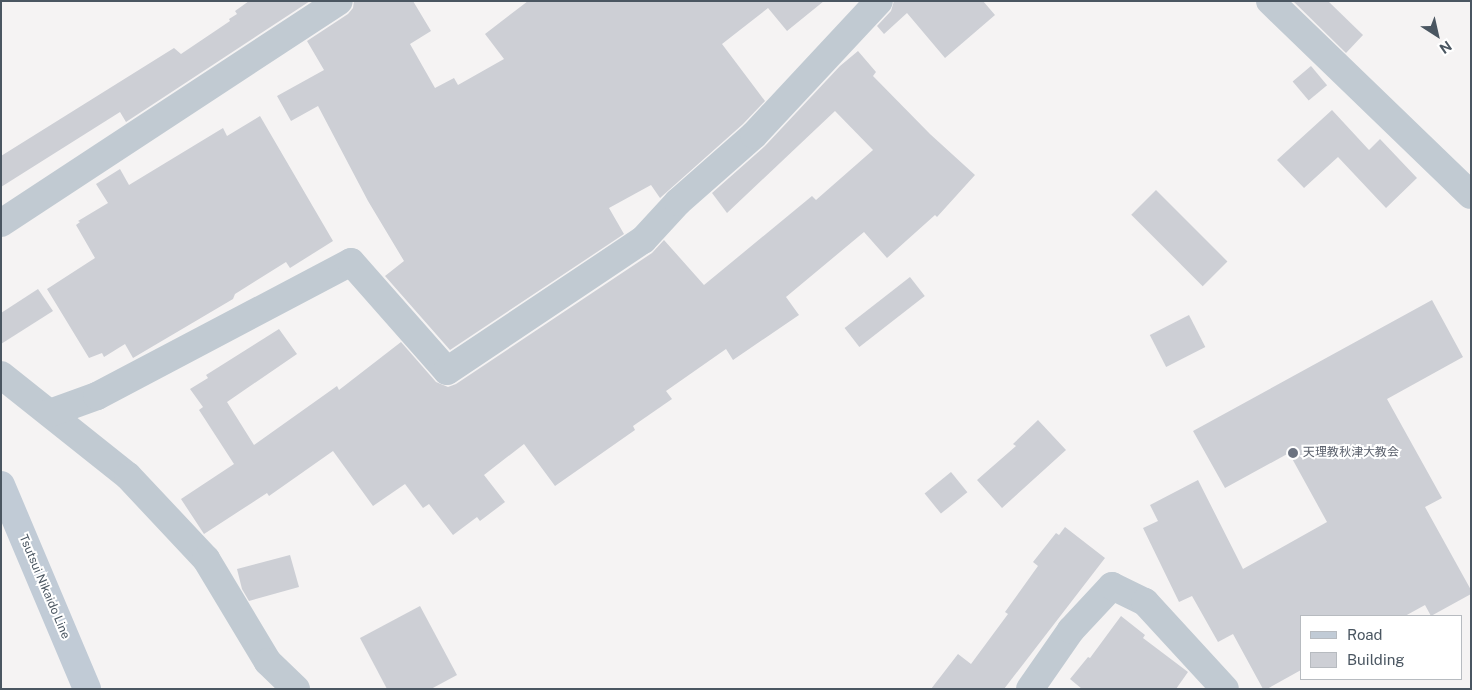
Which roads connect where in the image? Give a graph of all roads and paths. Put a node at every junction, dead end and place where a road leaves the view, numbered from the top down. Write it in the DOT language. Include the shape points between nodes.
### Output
graph roads {
  1 [pos="339,1"];
  2 [pos="879,1"];
  3 [pos="1270,1"];
  4 [pos="1471,195"];
  5 [pos="1,223"];
  6 [pos="1,375"];
  7 [pos="50,413"];
  8 [pos="1,485"];
  9 [pos="1216,686"];
  10 [pos="88,689"];
  11 [pos="296,689"];
  12 [pos="1030,689"];
  1 -- 5 [label="street"];
  2 -- 7 [label="street" via="754,134 678,202 642,240 447,371 351,262 97,396"];
  3 -- 4 [label="street"];
  6 -- 7 [label="street"];
  7 -- 11 [label="street" via="128,476 206,559 268,662"];
  8 -- 10 [label="main road, Tsutsui Nikaido Line"];
  9 -- 12 [label="street" via="1145,602 1112,586 1071,630"];
}
